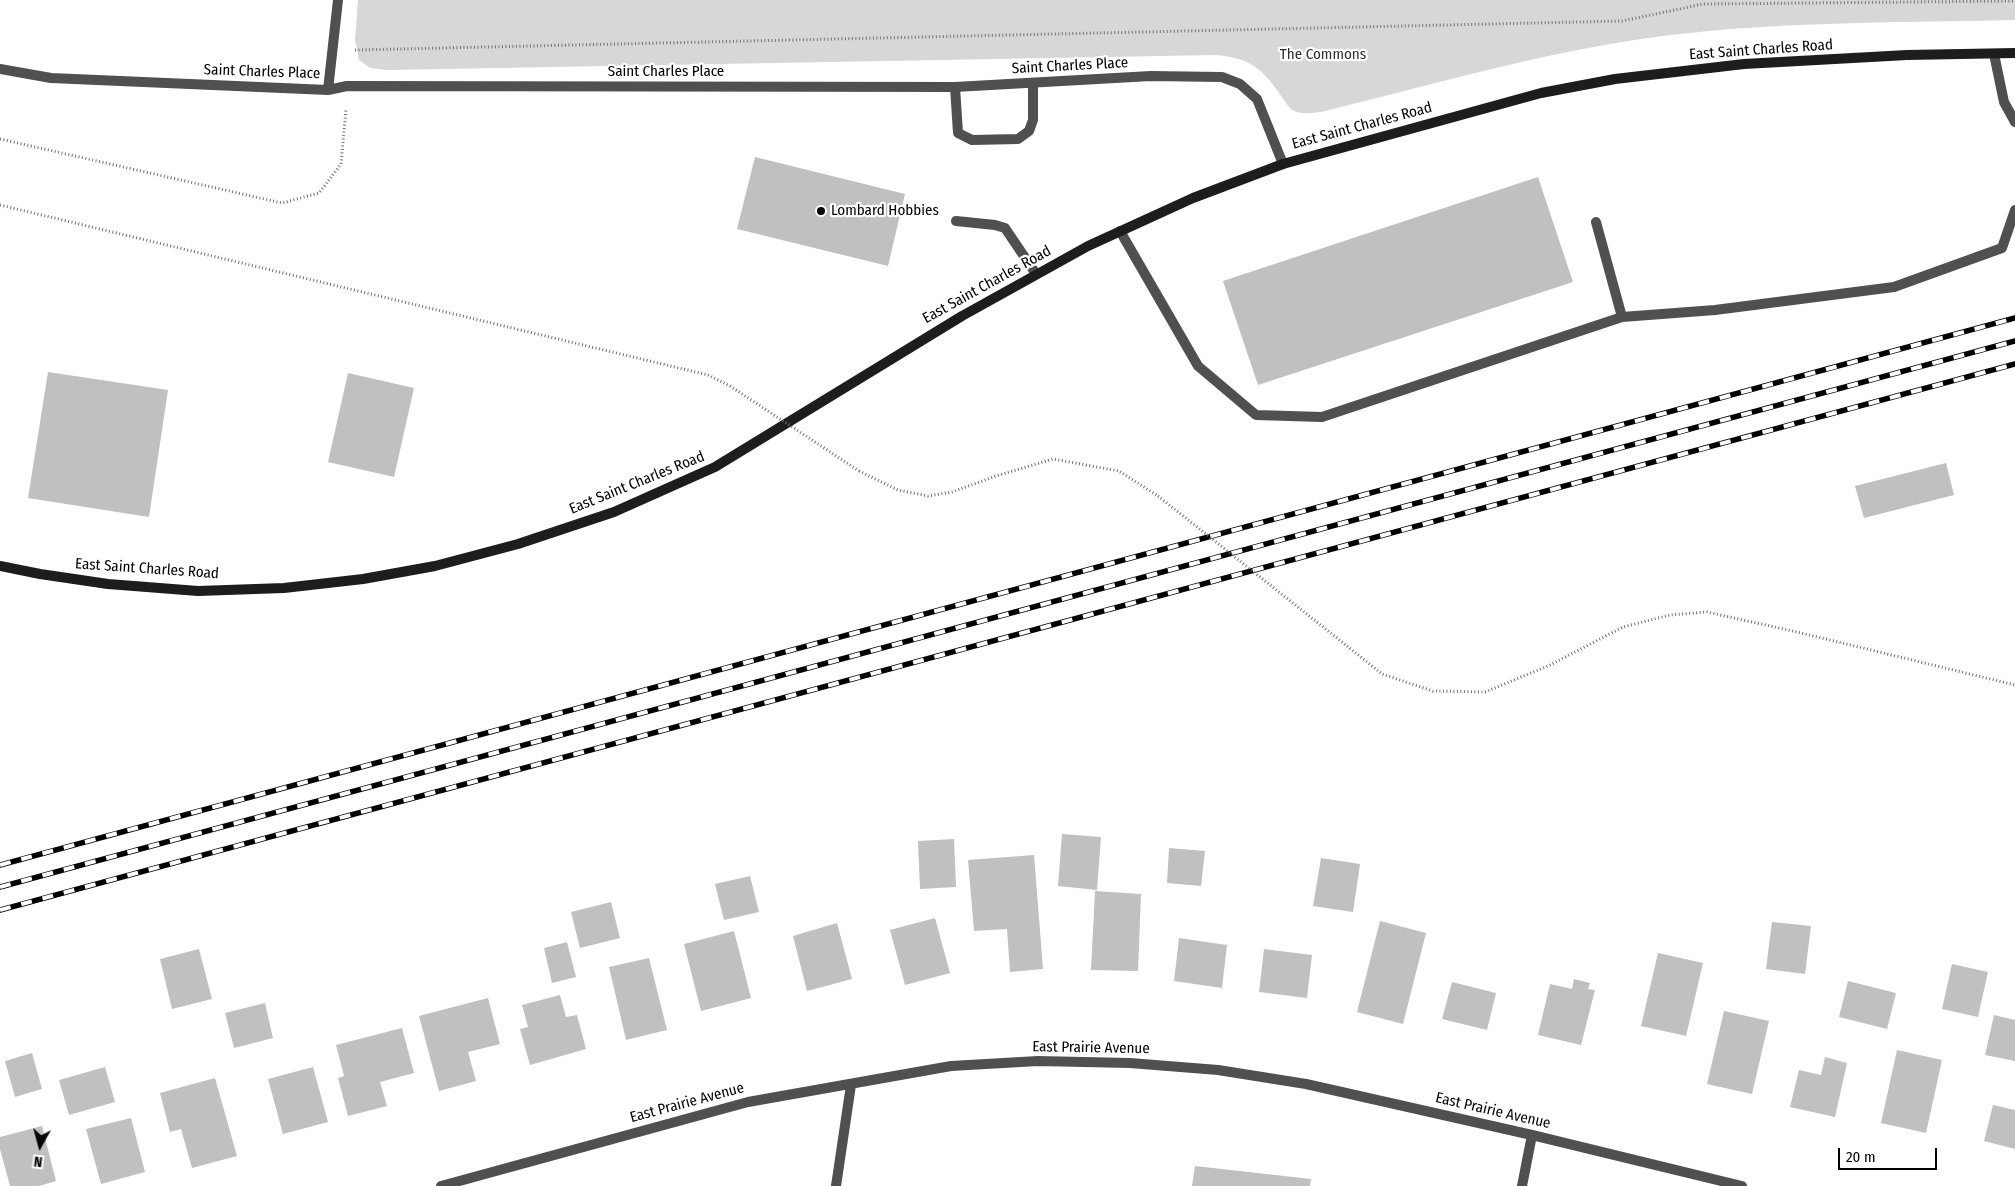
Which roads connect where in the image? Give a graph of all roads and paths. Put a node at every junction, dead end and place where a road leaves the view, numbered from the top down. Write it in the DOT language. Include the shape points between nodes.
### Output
graph roads {
  1 [pos="338,0"];
  2 [pos="2015,1"];
  3 [pos="353,50"];
  4 [pos="2015,53"];
  5 [pos="1994,54"];
  6 [pos="0,69"];
  7 [pos="1033,83"];
  8 [pos="955,87"];
  9 [pos="328,90"];
  10 [pos="345,115"];
  11 [pos="2015,122"];
  12 [pos="0,139"];
  13 [pos="1283,164"];
  14 [pos="0,205"];
  15 [pos="2015,210"];
  16 [pos="956,221"];
  17 [pos="1596,222"];
  18 [pos="1120,231"];
  19 [pos="1036,274"];
  20 [pos="1622,317"];
  21 [pos="0,566"];
  22 [pos="2015,685"];
  23 [pos="851,1085"];
  24 [pos="1532,1135"];
  25 [pos="441,1186"];
  26 [pos="836,1186"];
  27 [pos="1522,1186"];
  28 [pos="1742,1186"];
  1 -- 9 [label="street"];
  2 -- 3 [label="path" via="1704,4 1622,21"];
  4 -- 5 [label="main road, East Saint Charles Road"];
  5 -- 11 [label="street" via="2004,102"];
  5 -- 13 [label="main road, East Saint Charles Road" via="1744,64 1615,79 1541,93"];
  6 -- 9 [label="street, Saint Charles Place" via="50,78"];
  7 -- 8 [label="street, Saint Charles Place"];
  7 -- 8 [label="street" via="1033,120 1029,131 1018,139 972,140 958,133"];
  7 -- 13 [label="street, Saint Charles Place" via="1151,76 1222,77 1240,84 1257,98"];
  8 -- 9 [label="street, Saint Charles Place" via="347,86"];
  10 -- 12 [label="path" via="341,164 319,193 282,203"];
  13 -- 18 [label="main road, East Saint Charles Road" via="1193,198"];
  14 -- 22 [label="path, bridge" via="708,374 859,471 898,490 928,496 952,492 1053,460 1119,471 1158,496 1382,674 1433,691 1485,692 1548,666 1623,627 1670,615 1707,612"];
  15 -- 20 [label="street" via="2002,248 1894,287 1715,310"];
  16 -- 19 [label="street" via="995,224 1004,228"];
  17 -- 20 [label="street"];
  18 -- 19 [label="main road, East Saint Charles Road"];
  18 -- 20 [label="street" via="1198,366 1256,415 1322,417"];
  19 -- 21 [label="main road, East Saint Charles Road" via="878,366 715,467 614,512 518,544 435,566 284,588 198,591 108,584"];
  23 -- 24 [label="street, East Prairie Avenue" via="951,1066 1038,1061 1130,1063 1218,1070 1306,1084"];
  23 -- 25 [label="street, East Prairie Avenue" via="748,1102"];
  23 -- 26 [label="street"];
  24 -- 27 [label="street"];
  24 -- 28 [label="street, East Prairie Avenue"];
}
